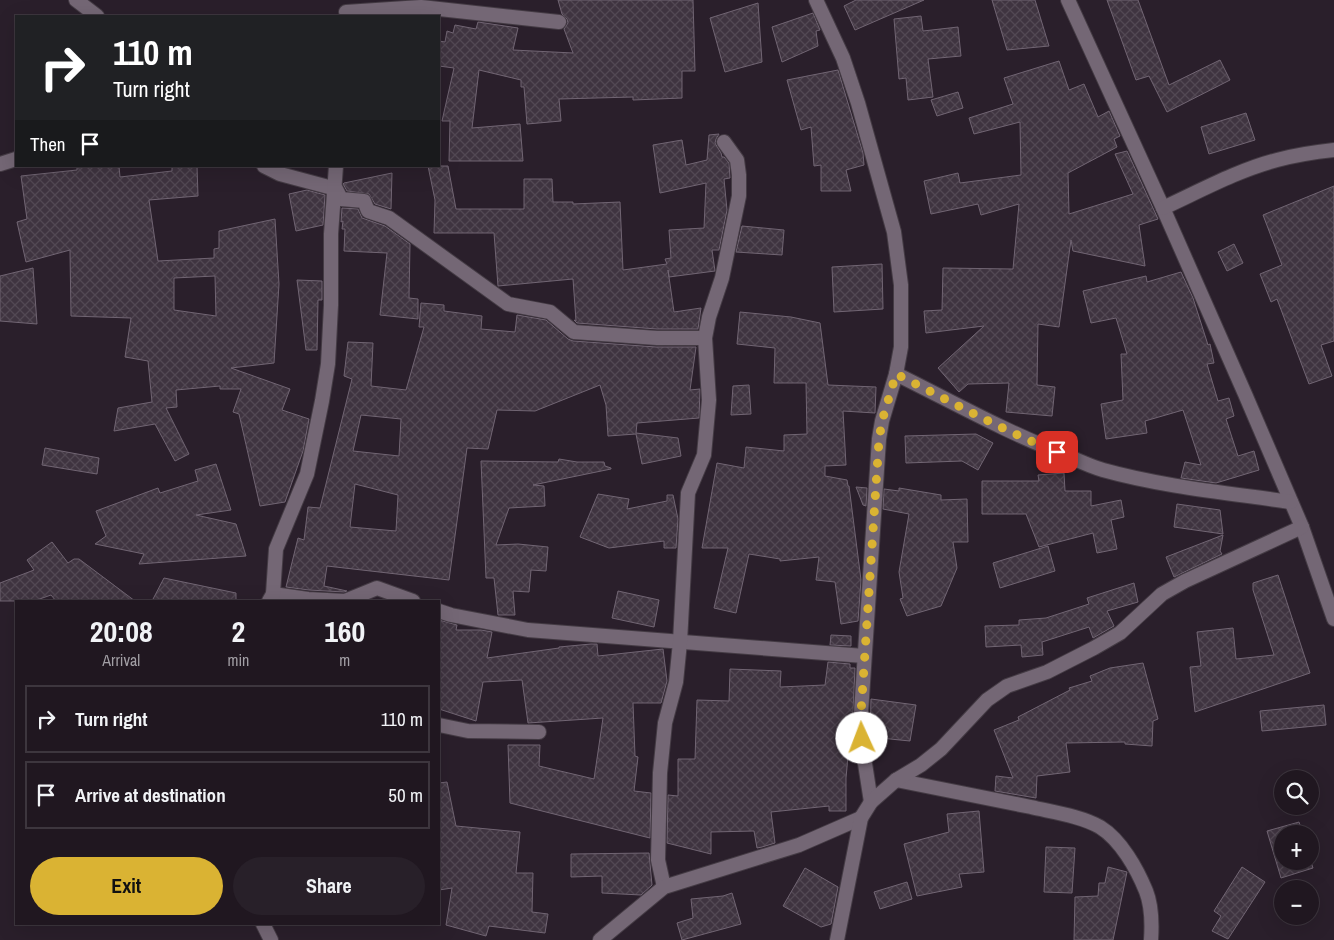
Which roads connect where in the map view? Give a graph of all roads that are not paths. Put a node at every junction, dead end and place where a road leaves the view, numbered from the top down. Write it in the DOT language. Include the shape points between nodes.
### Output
graph roads {
  1 [pos="76,0"];
  2 [pos="816,0"];
  3 [pos="1068,0"];
  4 [pos="346,9"];
  5 [pos="96,15"];
  6 [pos="559,22"];
  7 [pos="724,142"];
  8 [pos="1334,150"];
  9 [pos="15,160"];
  10 [pos="0,164"];
  11 [pos="266,167"];
  12 [pos="336,167"];
  13 [pos="336,189"];
  14 [pos="1163,208"];
  15 [pos="705,338"];
  16 [pos="896,374"];
  17 [pos="1291,502"];
  18 [pos="1302,527"];
  19 [pos="271,598"];
  20 [pos="326,600"];
  21 [pos="347,600"];
  22 [pos="410,600"];
  23 [pos="440,611"];
  24 [pos="1334,619"];
  25 [pos="680,642"];
  26 [pos="864,656"];
  27 [pos="440,725"];
  28 [pos="540,732"];
  29 [pos="896,780"];
  30 [pos="871,802"];
  31 [pos="861,818"];
  32 [pos="664,886"];
  33 [pos="264,925"];
  34 [pos="271,940"];
  35 [pos="600,940"];
  36 [pos="837,940"];
  37 [pos="1151,940"];
  1 -- 5 [label="street"];
  2 -- 16 [label="street" via="843,58 858,102 894,232 901,285 901,347"];
  3 -- 14 [label="street"];
  4 -- 6 [label="street" via="421,7"];
  7 -- 15 [label="street" via="737,160 739,196 722,278"];
  8 -- 14 [label="street" via="1275,160"];
  9 -- 10 [label="street"];
  11 -- 13 [label="street"];
  12 -- 13 [label="street"];
  13 -- 15 [label="street" via="341,199 364,201 368,211 389,218 508,304 550,312 574,332"];
  13 -- 19 [label="street" via="324,392 307,474 276,549"];
  14 -- 17 [label="street"];
  15 -- 25 [label="street" via="709,400 704,456 688,493"];
  16 -- 17 [label="street" via="989,422 1102,470"];
  16 -- 26 [label="street" via="879,440"];
  17 -- 18 [label="street"];
  18 -- 24 [label="street"];
  18 -- 29 [label="street" via="1162,594 1114,637 1047,672 1006,686 987,700 941,749"];
  19 -- 20 [label="street"];
  21 -- 22 [label="street" via="377,588"];
  23 -- 25 [label="street" via="528,630"];
  25 -- 26 [label="street"];
  25 -- 32 [label="street" via="676,682 665,723 660,773 658,860"];
  26 -- 30 [label="street" via="862,738"];
  27 -- 28 [label="street" via="468,731"];
  29 -- 30 [label="street"];
  29 -- 37 [label="street" via="1068,816 1099,827 1114,838 1127,855 1147,892"];
  30 -- 31 [label="street"];
  31 -- 32 [label="street" via="799,845"];
  31 -- 36 [label="street"];
  32 -- 35 [label="street"];
  33 -- 34 [label="street"];
}
